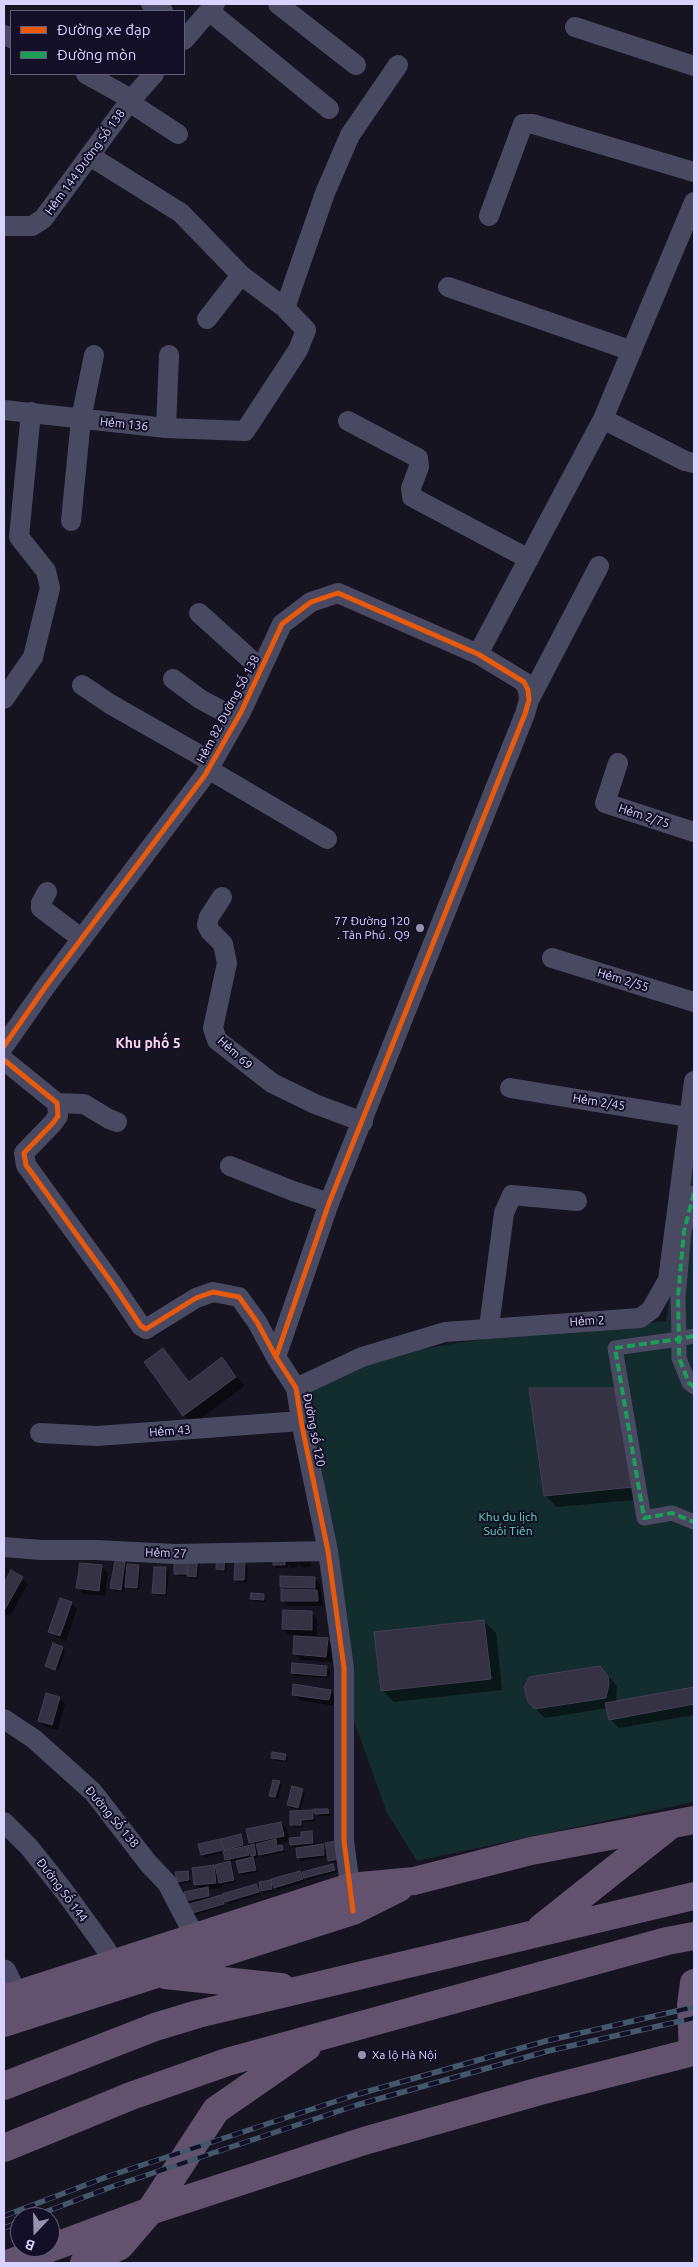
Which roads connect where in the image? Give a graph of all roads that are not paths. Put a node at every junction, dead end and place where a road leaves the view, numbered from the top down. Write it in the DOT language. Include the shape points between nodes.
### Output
graph roads {
  1 [pos="151,4"];
  2 [pos="278,4"];
  3 [pos="212,7"];
  4 [pos="162,10"];
  5 [pos="575,27"];
  6 [pos="187,31"];
  7 [pos="356,65"];
  8 [pos="398,65"];
  9 [pos="694,66"];
  10 [pos="88,75"];
  11 [pos="153,75"];
  12 [pos="130,101"];
  13 [pos="328,109"];
  14 [pos="178,134"];
  15 [pos="90,156"];
  16 [pos="694,172"];
  17 [pos="693,208"];
  18 [pos="489,216"];
  19 [pos="4,226"];
  20 [pos="242,275"];
  21 [pos="448,287"];
  22 [pos="285,308"];
  23 [pos="207,319"];
  24 [pos="632,351"];
  25 [pos="94,355"];
  26 [pos="169,355"];
  27 [pos="4,410"];
  28 [pos="31,412"];
  29 [pos="81,419"];
  30 [pos="603,419"];
  31 [pos="348,421"];
  32 [pos="166,428"];
  33 [pos="694,463"];
  34 [pos="71,521"];
  35 [pos="529,559"];
  36 [pos="599,566"];
  37 [pos="199,613"];
  38 [pos="478,654"];
  39 [pos="260,668"];
  40 [pos="173,679"];
  41 [pos="82,685"];
  42 [pos="4,699"];
  43 [pos="529,700"];
  44 [pos="237,718"];
  45 [pos="618,763"];
  46 [pos="210,766"];
  47 [pos="694,832"];
  48 [pos="327,839"];
  49 [pos="47,892"];
  50 [pos="222,897"];
  51 [pos="82,939"];
  52 [pos="552,958"];
  53 [pos="694,1002"];
  54 [pos="4,1046"];
  55 [pos="4,1060"];
  56 [pos="694,1081"];
  57 [pos="510,1088"];
  58 [pos="57,1103"];
  59 [pos="688,1117"];
  60 [pos="117,1122"];
  61 [pos="363,1122"];
  62 [pos="230,1166"];
  63 [pos="694,1193"];
  64 [pos="577,1201"];
  65 [pos="329,1203"];
  66 [pos="489,1327"];
  67 [pos="694,1336"];
  68 [pos="679,1339"];
  69 [pos="276,1357"];
  70 [pos="694,1387"];
  71 [pos="296,1388"];
  72 [pos="301,1421"];
  73 [pos="40,1432"];
  74 [pos="694,1522"];
  75 [pos="4,1547"];
  76 [pos="328,1551"];
  77 [pos="4,1719"];
  78 [pos="4,1822"];
  79 [pos="682,1822"];
  80 [pos="694,1896"];
  81 [pos="352,1899"];
  82 [pos="535,1933"];
  83 [pos="694,1936"];
  84 [pos="200,1947"];
  85 [pos="112,1963"];
  86 [pos="154,1974"];
  87 [pos="694,1983"];
  88 [pos="303,1989"];
  89 [pos="10,2001"];
  90 [pos="322,2037"];
  91 [pos="4,2086"];
  92 [pos="4,2148"];
  93 [pos="150,2211"];
  94 [pos="91,2255"];
  95 [pos="10,2263"];
  1 -- 4 [label="street"];
  2 -- 7 [label="street"];
  3 -- 6 [label="street"];
  3 -- 13 [label="street"];
  5 -- 9 [label="street"];
  8 -- 22 [label="street" via="350,135 325,193"];
  10 -- 12 [label="street"];
  11 -- 12 [label="street, Hẻm 144 Đường Số 138"];
  12 -- 14 [label="street"];
  12 -- 15 [label="street, Hẻm 144 Đường Số 138"];
  15 -- 19 [label="street, Hẻm 144 Đường Số 138" via="43,219 32,226"];
  15 -- 20 [label="street" via="181,213"];
  16 -- 18 [label="street" via="523,124"];
  17 -- 24 [label="street"];
  20 -- 22 [label="street"];
  20 -- 23 [label="street"];
  21 -- 24 [label="street"];
  22 -- 32 [label="street, Hẻm 136" via="306,330 298,350 245,431"];
  24 -- 30 [label="street"];
  25 -- 29 [label="street"];
  26 -- 32 [label="street"];
  27 -- 28 [label="street, Hẻm 136"];
  28 -- 29 [label="street, Hẻm 136"];
  28 -- 42 [label="street" via="19,537 46,571 50,588 33,657"];
  29 -- 32 [label="street, Hẻm 136"];
  29 -- 34 [label="street"];
  30 -- 33 [label="street"];
  30 -- 35 [label="street"];
  31 -- 35 [label="street" via="418,458 420,467 411,488 412,497"];
  35 -- 38 [label="street"];
  36 -- 43 [label="street"];
  37 -- 39 [label="street"];
  38 -- 39 [label="street, Hẻm 82 Đường Số 138" via="338,593 311,602 282,624"];
  38 -- 43 [label="street, Hẻm 82 Đường Số 138" via="524,682"];
  39 -- 44 [label="street, Hẻm 82 Đường Số 138"];
  40 -- 44 [label="street" via="200,699"];
  41 -- 46 [label="street"];
  43 -- 61 [label="street"];
  44 -- 46 [label="street, Hẻm 82 Đường Số 138"];
  45 -- 47 [label="street, Hẻm 2/75" via="605,803"];
  46 -- 48 [label="street"];
  46 -- 51 [label="street, Hẻm 82 Đường Số 138"];
  49 -- 51 [label="street" via="41,908"];
  50 -- 61 [label="street, Hẻm 69" via="207,925 223,944 227,963 213,1028 217,1040 272,1083"];
  51 -- 54 [label="street, Hẻm 82 Đường Số 138"];
  52 -- 53 [label="street, Hẻm 2/55"];
  55 -- 58 [label="street"];
  56 -- 59 [label="street, Hẻm 2"];
  57 -- 59 [label="street, Hẻm 2/45"];
  58 -- 60 [label="street" via="84,1104"];
  58 -- 69 [label="street, Đường số 120" via="58,1116 24,1153 26,1165 140,1326 146,1329 196,1298 213,1292 238,1297 257,1322"];
  59 -- 66 [label="street, Hẻm 2" via="668,1280 651,1310 640,1318"];
  61 -- 65 [label="street"];
  62 -- 65 [label="street" via="292,1192"];
  63 -- 68 [label="street" via="684,1231 678,1297"];
  64 -- 66 [label="street" via="512,1195 504,1213"];
  65 -- 69 [label="street"];
  66 -- 71 [label="street, Hẻm 2" via="445,1332 362,1357"];
  67 -- 68 [label="street"];
  68 -- 70 [label="street" via="679,1358"];
  68 -- 74 [label="street" via="615,1348 644,1518 672,1513"];
  69 -- 71 [label="street, Đường số 120"];
  71 -- 72 [label="street, Đường số 120"];
  72 -- 73 [label="street, Hẻm 43" via="97,1436"];
  72 -- 76 [label="street, Đường số 120"];
  75 -- 76 [label="street, Hẻm 27" via="175,1554"];
  76 -- 81 [label="street, Đường số 120" via="344,1668 344,1841"];
  77 -- 84 [label="street, Đường Số 138" via="34,1739 94,1792 167,1883"];
  78 -- 85 [label="street, Đường Số 144" via="64,1890 106,1949"];
  79 -- 81 [label="highway" via="531,1851"];
  79 -- 82 [label="highway"];
  80 -- 82 [label="highway"];
  81 -- 84 [label="highway"];
  82 -- 88 [label="highway"];
  83 -- 90 [label="highway"];
  84 -- 85 [label="highway"];
  84 -- 86 [label="highway"];
  85 -- 89 [label="highway"];
  86 -- 88 [label="highway"];
  86 -- 89 [label="highway"];
  87 -- 93 [label="highway" via="691,2006 694,2052 364,2141"];
  88 -- 91 [label="highway" via="198,2014"];
  90 -- 92 [label="highway" via="227,2062 131,2096"];
  90 -- 93 [label="highway" via="216,2110"];
  93 -- 94 [label="highway" via="120,2246"];
  94 -- 95 [label="highway"];
}
